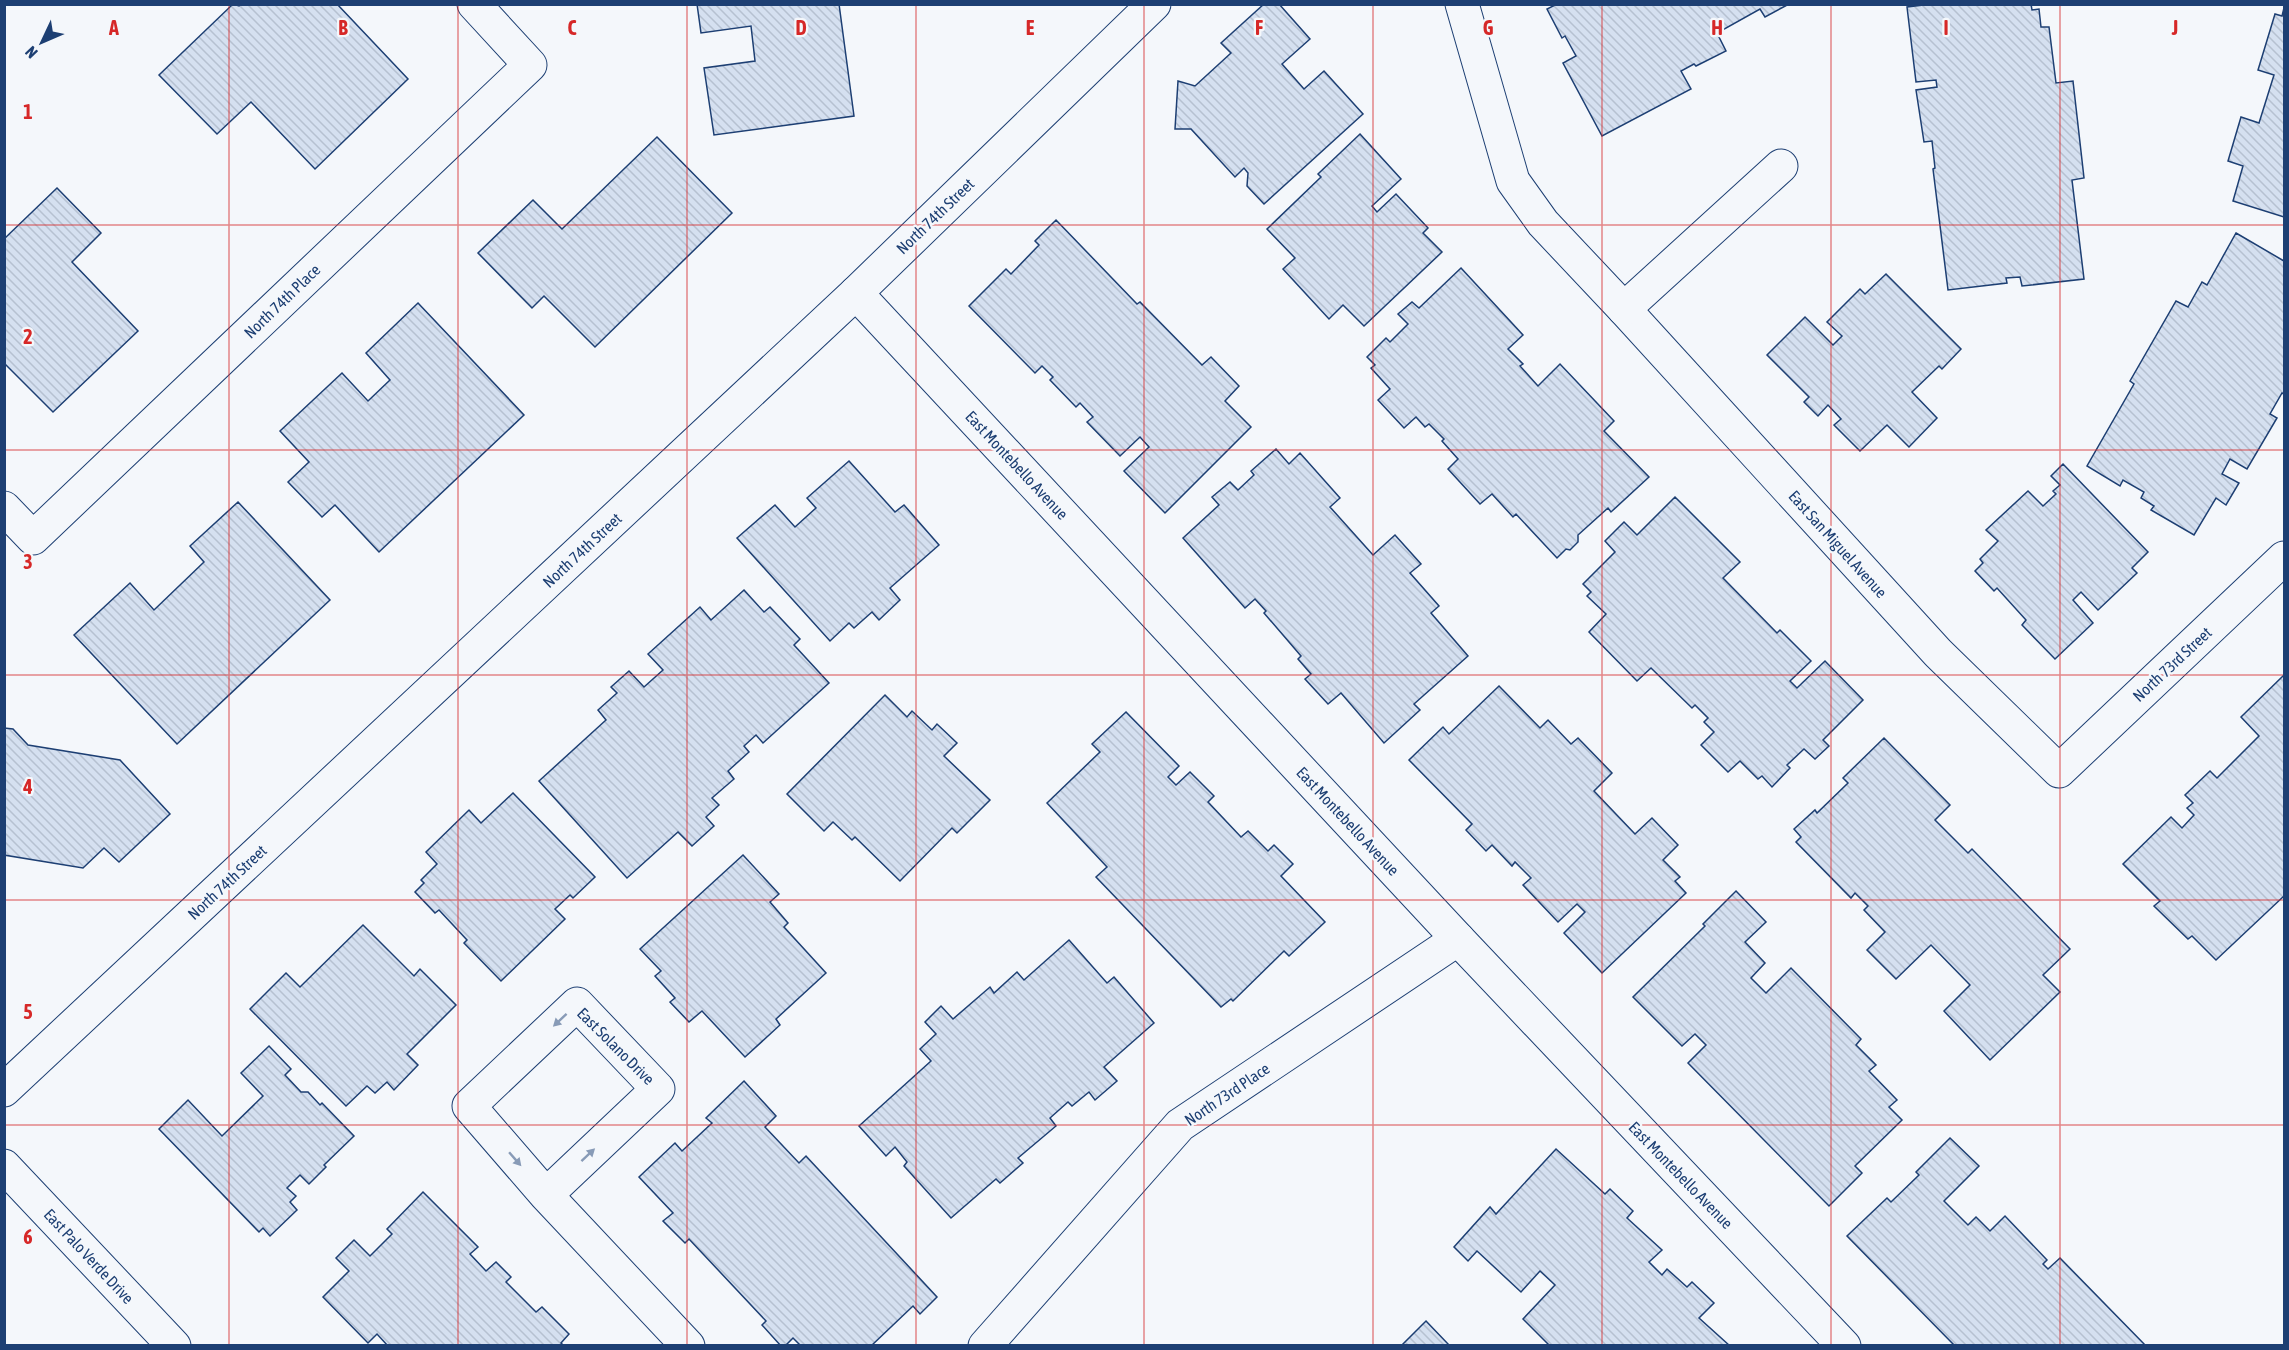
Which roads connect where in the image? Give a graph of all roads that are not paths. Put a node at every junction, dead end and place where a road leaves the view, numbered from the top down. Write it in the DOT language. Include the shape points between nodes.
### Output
graph roads {
  1 [pos="474,4"];
  2 [pos="1154,4"];
  3 [pos="1462,4"];
  4 [pos="1781,166"];
  5 [pos="856,293"];
  6 [pos="1624,309"];
  7 [pos="4,508"];
  8 [pos="2284,558"];
  9 [pos="2059,771"];
  10 [pos="1458,939"];
  11 [pos="4,1090"];
  12 [pos="4,1166"];
  13 [pos="546,1195"];
  14 [pos="174,1346"];
  15 [pos="688,1346"];
  16 [pos="985,1346"];
  17 [pos="1844,1346"];
  1 -- 7 [label="street, North 74th Place" via="530,65 33,538"];
  2 -- 5 [label="street, North 74th Street"];
  3 -- 6 [label="street, East San Miguel Avenue" via="1513,181 1543,223"];
  4 -- 6 [label="street"];
  5 -- 10 [label="street, East Montebello Avenue"];
  5 -- 11 [label="street, North 74th Street"];
  6 -- 9 [label="street, East San Miguel Avenue" via="1938,653"];
  8 -- 9 [label="street, North 73rd Street"];
  10 -- 16 [label="street, North 73rd Place" via="1180,1125"];
  10 -- 17 [label="street, East Montebello Avenue"];
  12 -- 14 [label="street, East Palo Verde Drive"];
  13 -- 13 [label="street, East Solano Drive, one-way" via="658,1089 577,1004 469,1106"];
  13 -- 15 [label="street, East Solano Drive"];
}
